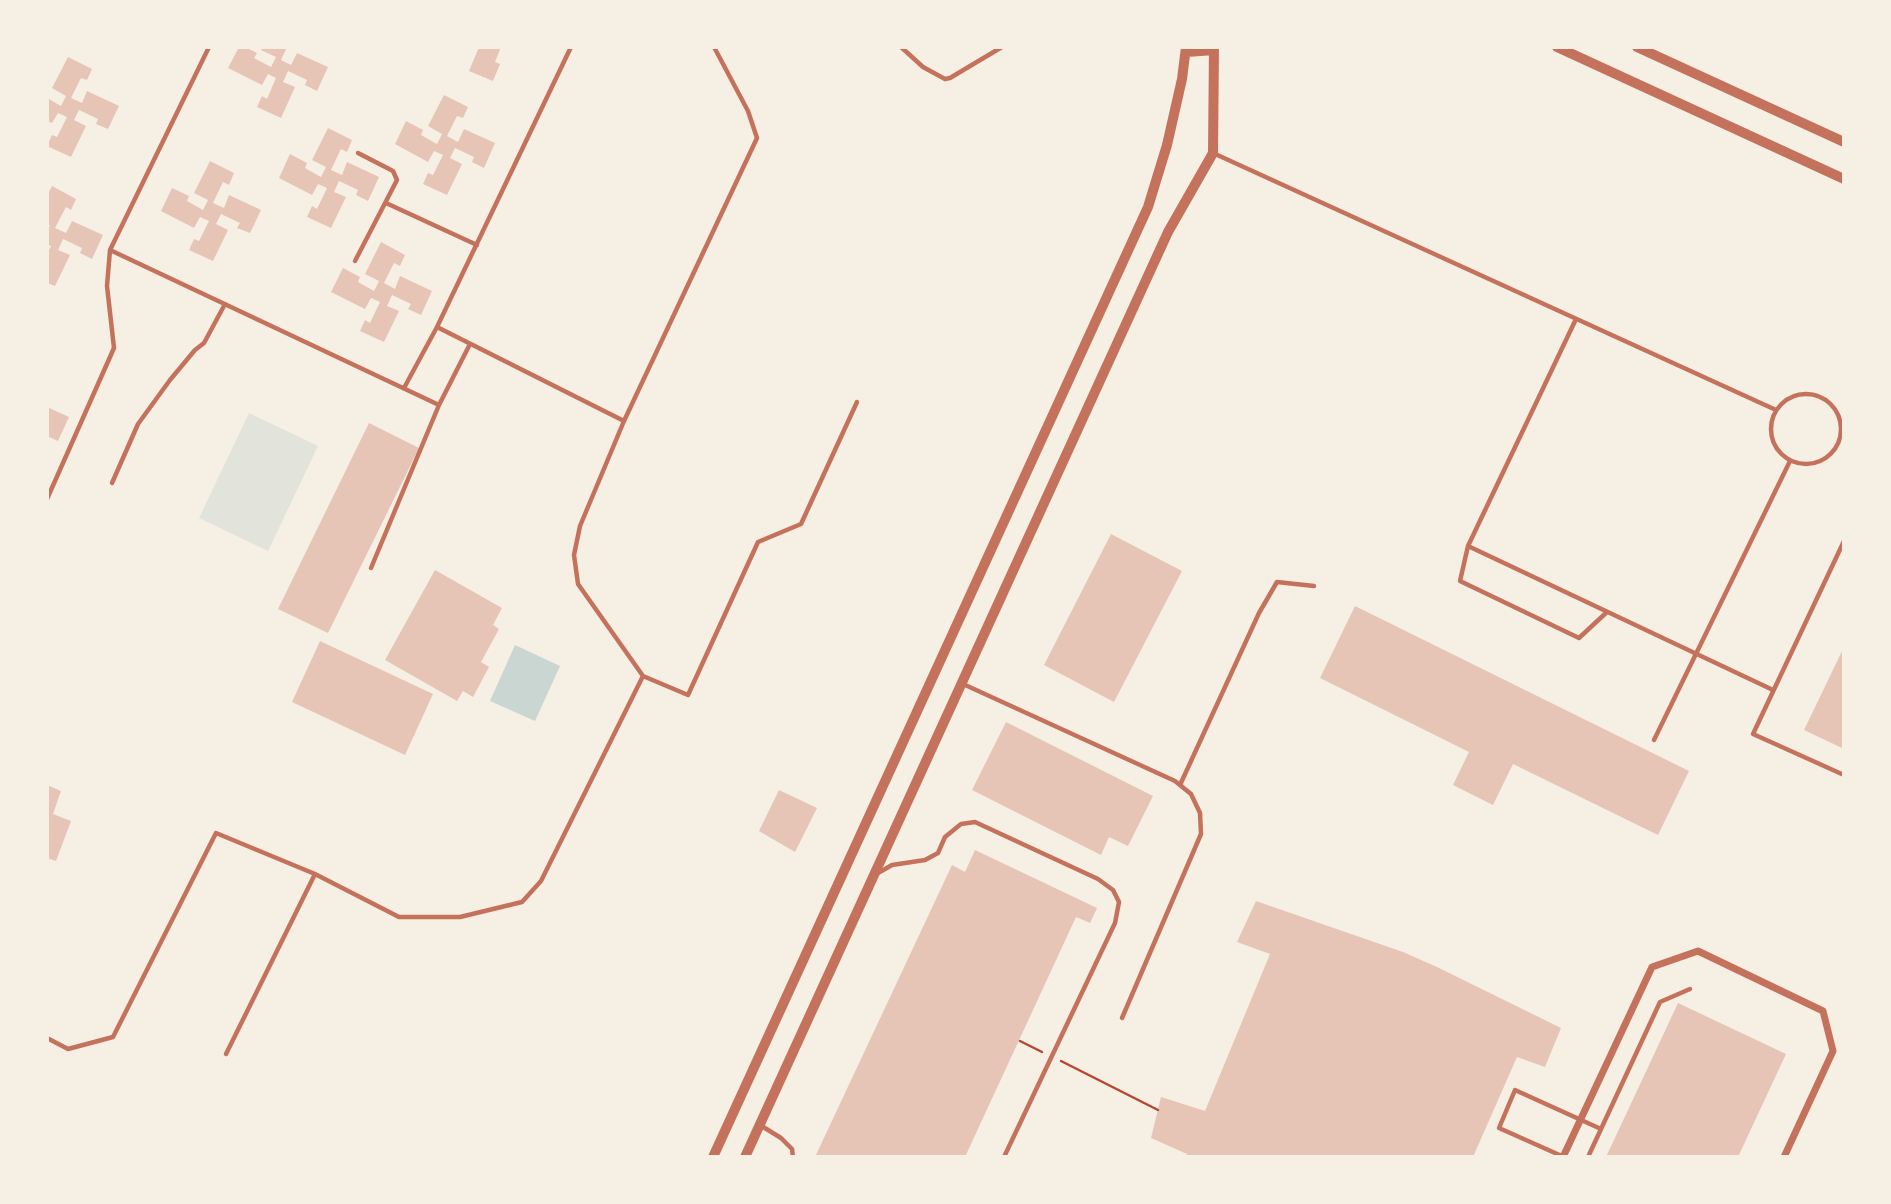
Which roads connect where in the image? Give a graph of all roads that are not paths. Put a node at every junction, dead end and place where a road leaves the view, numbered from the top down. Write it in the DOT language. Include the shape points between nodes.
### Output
graph roads {
  1 [pos="209,47"];
  2 [pos="571,47"];
  3 [pos="714,47"];
  4 [pos="901,47"];
  5 [pos="1002,47"];
  6 [pos="1557,47"];
  7 [pos="1637,47"];
  8 [pos="1214,49"];
  9 [pos="1186,50"];
  10 [pos="1844,142"];
  11 [pos="358,153"];
  12 [pos="1213,153"];
  13 [pos="1844,179"];
  14 [pos="386,203"];
  15 [pos="477,246"];
  16 [pos="110,250"];
  17 [pos="355,261"];
  18 [pos="225,304"];
  19 [pos="1576,319"];
  20 [pos="437,327"];
  21 [pos="470,344"];
  22 [pos="404,388"];
  23 [pos="857,402"];
  24 [pos="439,405"];
  25 [pos="1776,410"];
  26 [pos="624,421"];
  27 [pos="1841,445"];
  28 [pos="1790,461"];
  29 [pos="112,483"];
  30 [pos="47,499"];
  31 [pos="1844,541"];
  32 [pos="1468,546"];
  33 [pos="371,568"];
  34 [pos="1314,586"];
  35 [pos="1607,612"];
  36 [pos="643,676"];
  37 [pos="962,684"];
  38 [pos="1773,690"];
  39 [pos="1654,740"];
  40 [pos="1844,775"];
  41 [pos="1180,785"];
  42 [pos="316,874"];
  43 [pos="874,875"];
  44 [pos="1690,989"];
  45 [pos="1122,1018"];
  46 [pos="47,1038"];
  47 [pos="226,1054"];
  48 [pos="760,1125"];
  49 [pos="1601,1129"];
  50 [pos="713,1157"];
  51 [pos="745,1157"];
  52 [pos="793,1157"];
  53 [pos="1004,1157"];
  54 [pos="1564,1157"];
  55 [pos="1588,1157"];
  56 [pos="1784,1157"];
  1 -- 16 [label="lane"];
  2 -- 15 [label="lane"];
  3 -- 26 [label="lane" via="757,138"];
  4 -- 5 [label="lane" via="923,68 945,79"];
  6 -- 13 [label="street"];
  7 -- 10 [label="street"];
  8 -- 9 [label="street"];
  8 -- 12 [label="street"];
  9 -- 50 [label="street" via="1167,145 1148,207"];
  11 -- 14 [label="lane" via="396,175"];
  12 -- 19 [label="lane"];
  12 -- 37 [label="street" via="1168,232"];
  14 -- 15 [label="lane"];
  14 -- 17 [label="lane"];
  15 -- 20 [label="lane"];
  16 -- 18 [label="lane"];
  16 -- 30 [label="lane" via="107,286 114,348"];
  18 -- 22 [label="lane"];
  18 -- 29 [label="lane" via="204,343 138,424"];
  19 -- 25 [label="lane"];
  19 -- 32 [label="lane"];
  20 -- 21 [label="lane"];
  20 -- 22 [label="lane"];
  21 -- 24 [label="lane"];
  21 -- 26 [label="lane"];
  22 -- 24 [label="lane"];
  23 -- 36 [label="lane" via="801,524 758,542 688,695"];
  24 -- 33 [label="lane"];
  25 -- 27 [label="lane" via="1794,396 1806,394 1828,401 1841,421"];
  25 -- 28 [label="lane" via="1771,433 1774,444"];
  26 -- 36 [label="lane" via="580,526 575,555 578,584"];
  27 -- 28 [label="lane" via="1813,465"];
  28 -- 39 [label="lane"];
  31 -- 38 [label="lane"];
  32 -- 35 [label="lane"];
  32 -- 35 [label="lane" via="1460,582 1579,638"];
  34 -- 41 [label="lane" via="1277,582"];
  35 -- 38 [label="lane"];
  36 -- 42 [label="lane" via="541,881 522,902 460,917 399,918"];
  37 -- 41 [label="lane"];
  37 -- 43 [label="street"];
  38 -- 40 [label="lane" via="1753,734"];
  41 -- 45 [label="lane" via="1191,794 1200,813 1200,834"];
  42 -- 46 [label="lane" via="216,833 113,1037 68,1049"];
  42 -- 47 [label="lane"];
  43 -- 48 [label="street"];
  43 -- 53 [label="lane" via="892,864 925,860 938,853 945,837 961,824 975,822 1098,879 1119,902 1115,923"];
  44 -- 49 [label="lane" via="1660,1002"];
  48 -- 51 [label="street"];
  48 -- 52 [label="lane" via="781,1138"];
  49 -- 54 [label="lane" via="1515,1090 1499,1128"];
  49 -- 55 [label="lane"];
  54 -- 56 [label="street" via="1652,967 1698,951 1823,1011 1833,1051"];
}
